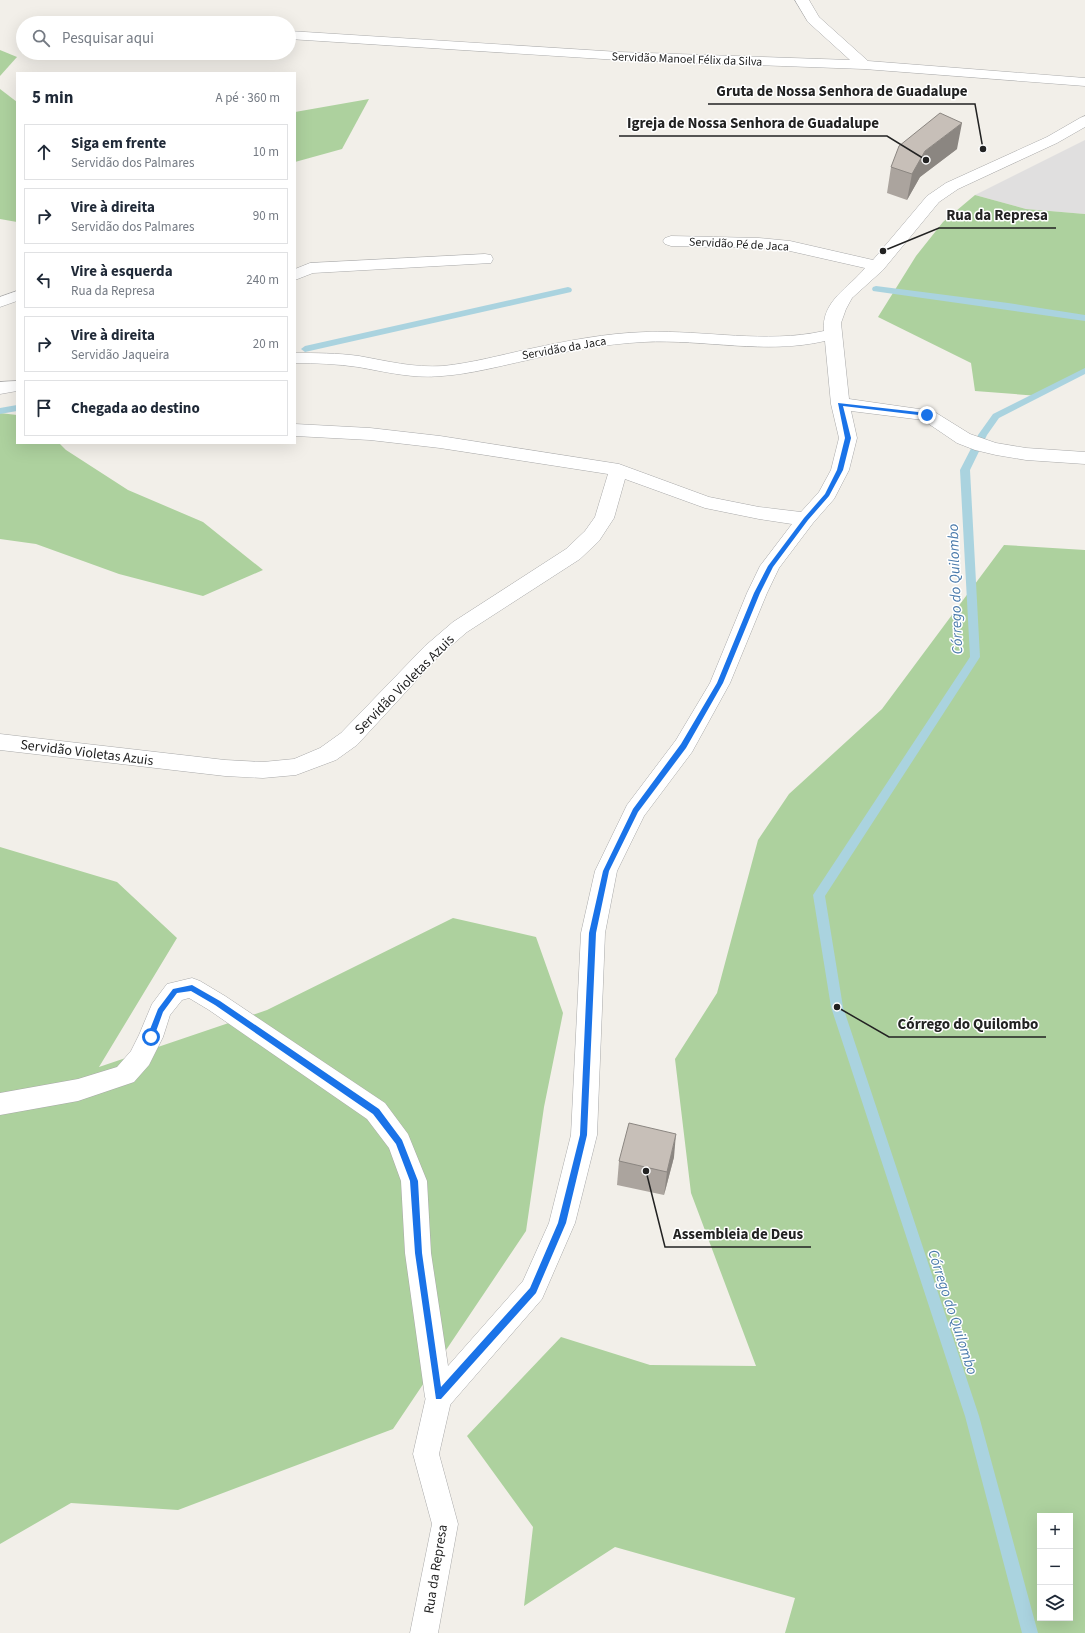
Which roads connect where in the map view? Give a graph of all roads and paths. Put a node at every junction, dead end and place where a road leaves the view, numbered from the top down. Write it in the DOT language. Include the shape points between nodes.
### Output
graph roads {
  1 [pos="802,0"];
  2 [pos="296,35"];
  3 [pos="864,65"];
  4 [pos="1085,82"];
  5 [pos="1085,121"];
  6 [pos="671,241"];
  7 [pos="485,259"];
  8 [pos="877,266"];
  9 [pos="296,275"];
  10 [pos="16,296"];
  11 [pos="0,302"];
  12 [pos="834,334"];
  13 [pos="296,358"];
  14 [pos="16,386"];
  15 [pos="0,388"];
  16 [pos="840,404"];
  17 [pos="296,430"];
  18 [pos="1085,458"];
  19 [pos="619,470"];
  20 [pos="806,519"];
  21 [pos="0,742"];
  22 [pos="0,1104"];
  23 [pos="439,1397"];
  24 [pos="424,1633"];
  1 -- 3 [label="street" via="813,19"];
  2 -- 3 [label="street, Servidão Manoel Félix da Silva" via="619,56"];
  3 -- 4 [label="street, Servidão Manoel Félix da Silva"];
  5 -- 8 [label="street, Rua da Represa" via="1052,140 946,190 934,199"];
  6 -- 8 [label="street, Servidão Pé de Jaca" via="790,246"];
  7 -- 9 [label="street" via="310,268"];
  8 -- 12 [label="street, Rua da Represa" via="846,296 837,309 832,323"];
  10 -- 11 [label="lane"];
  12 -- 13 [label="street, Servidão da Jaca" via="786,342 645,336 566,346 466,368 424,372 404,371 346,360"];
  12 -- 16 [label="street, Rua da Represa"];
  14 -- 15 [label="street"];
  16 -- 18 [label="street" via="927,415 968,441 996,450"];
  16 -- 20 [label="street, Rua da Represa" via="848,438 840,470 827,495"];
  17 -- 19 [label="street" via="370,434 440,442"];
  19 -- 20 [label="street" via="705,502"];
  19 -- 21 [label="street, Servidão Violetas Azuis" via="604,518 592,536 573,554 460,627 432,651 349,739 328,754 296,767 263,770 225,768"];
  20 -- 23 [label="street, Rua da Represa" via="770,566 720,683 684,746 635,811 606,871 593,933 584,1135 562,1223 533,1290"];
  22 -- 23 [label="street" via="78,1090 125,1075 140,1058 160,1011 175,991 192,988 218,1003 376,1111 399,1142 414,1181 418,1253"];
  23 -- 24 [label="lane, Rua da Represa" via="426,1454 444,1524"];
}
